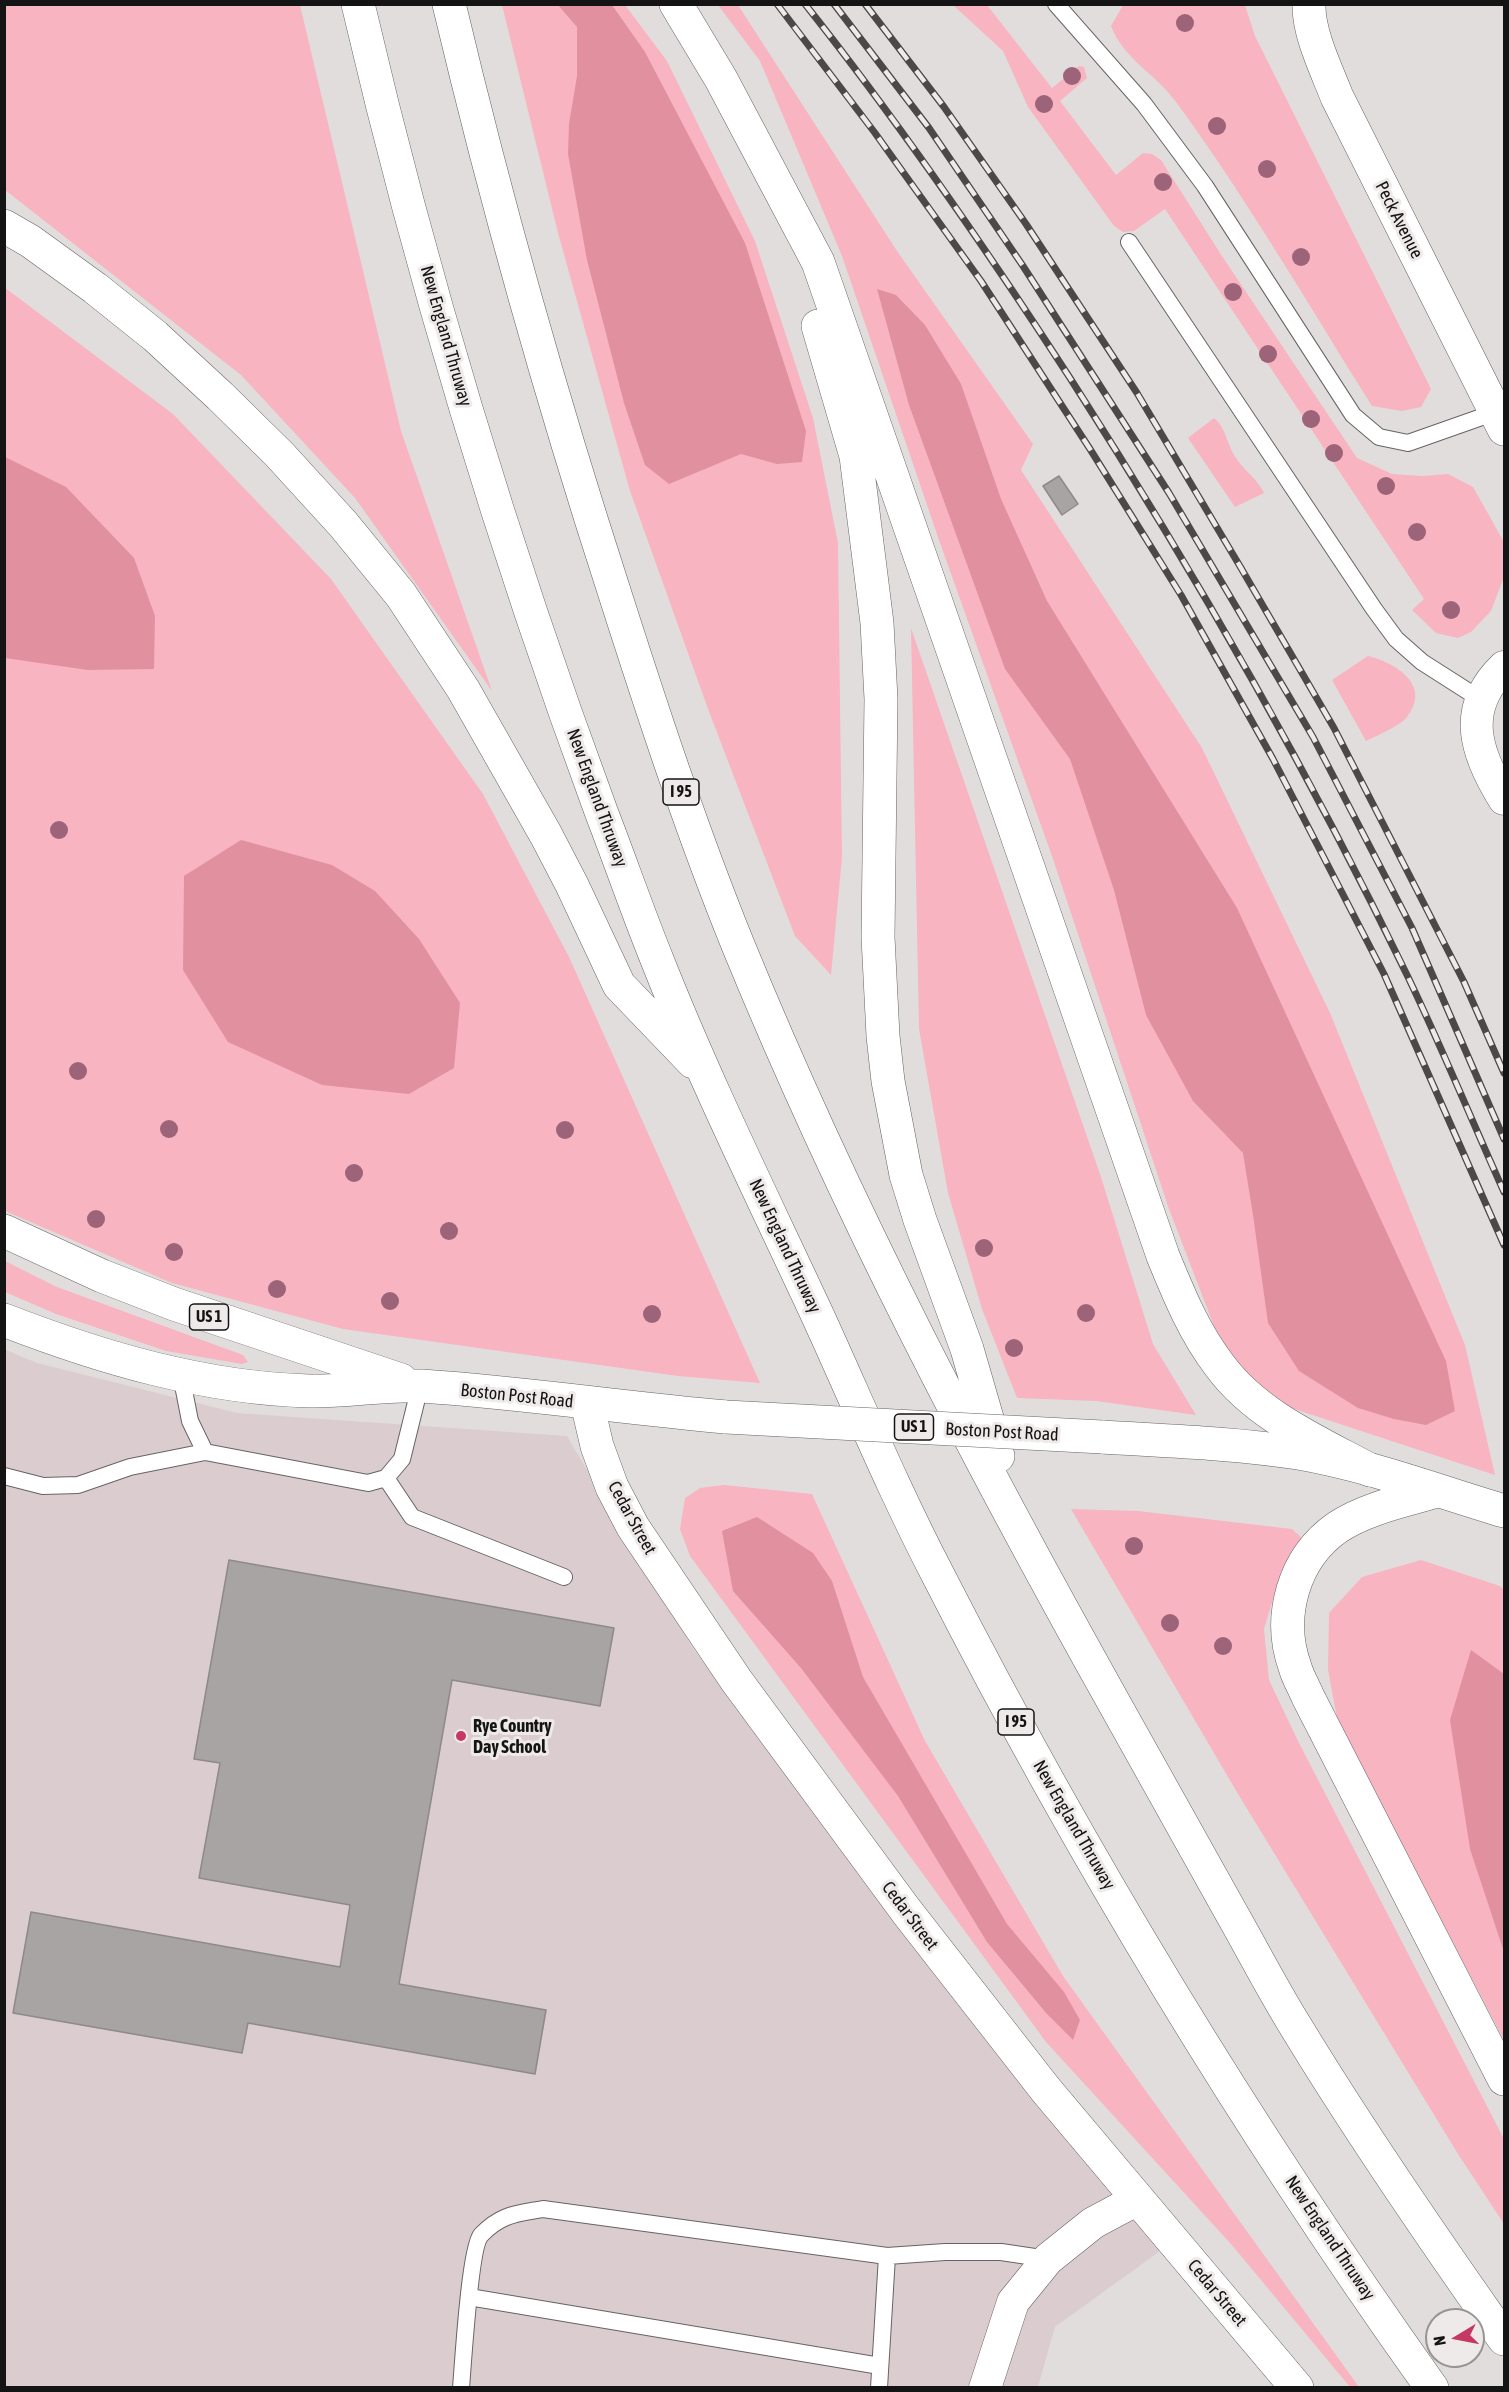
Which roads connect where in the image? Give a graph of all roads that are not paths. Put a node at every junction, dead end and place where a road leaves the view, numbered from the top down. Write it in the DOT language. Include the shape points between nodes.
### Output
graph roads {
  1 [pos="449,4"];
  2 [pos="676,4"];
  3 [pos="1056,4"];
  4 [pos="1309,4"];
  5 [pos="359,10"];
  6 [pos="757,147"];
  7 [pos="4,219"];
  8 [pos="17,233"];
  9 [pos="1129,242"];
  10 [pos="1500,420"];
  11 [pos="1504,667"];
  12 [pos="1480,699"];
  13 [pos="1504,799"];
  14 [pos="707,1076"];
  15 [pos="4,1231"];
  16 [pos="4,1320"];
  17 [pos="181,1375"];
  18 [pos="420,1386"];
  19 [pos="587,1403"];
  20 [pos="205,1452"];
  21 [pos="1370,1470"];
  22 [pos="4,1476"];
  23 [pos="386,1478"];
  24 [pos="1437,1491"];
  25 [pos="1504,1511"];
  26 [pos="1022,1539"];
  27 [pos="564,1577"];
  28 [pos="1504,2079"];
  29 [pos="1138,2199"];
  30 [pos="887,2256"];
  31 [pos="1048,2259"];
  32 [pos="469,2297"];
  33 [pos="1504,2339"];
  34 [pos="880,2366"];
  35 [pos="460,2388"];
  36 [pos="879,2388"];
  37 [pos="985,2388"];
  38 [pos="1298,2388"];
  39 [pos="1432,2388"];
  1 -- 26 [label="main road, I 95" via="487,162 558,414 686,806 737,941 833,1165"];
  2 -- 6 [label="main road" via="722,79"];
  3 -- 10 [label="lane" via="1144,104 1205,186 1353,415 1379,437 1408,443"];
  4 -- 10 [label="main road, Peck Avenue" via="1319,49 1337,97"];
  5 -- 14 [label="main road, New England Thruway / I 95" via="442,325 530,611 654,953"];
  6 -- 21 [label="main road" via="818,262 1181,1300 1221,1368 1254,1401 1288,1425"];
  6 -- 26 [label="main road" via="801,270 856,456 877,623 881,710 880,980 883,1036 897,1130 906,1175 967,1349"];
  7 -- 8 [label="main road"];
  8 -- 14 [label="main road" via="155,336 220,396 319,498 379,568 463,689 520,788 619,985"];
  9 -- 12 [label="lane" via="1396,639 1422,662"];
  11 -- 12 [label="street"];
  12 -- 13 [label="street" via="1479,750"];
  14 -- 39 [label="main road, New England Thruway / I 95" via="935,1570 1026,1740 1211,2055"];
  15 -- 18 [label="main road, Boston Post Road / US 1" via="174,1304"];
  16 -- 17 [label="main road, Boston Post Road / US 1" via="88,1350"];
  17 -- 18 [label="main road, Boston Post Road / US 1" via="231,1385 310,1391"];
  17 -- 20 [label="lane" via="190,1421"];
  18 -- 19 [label="main road, Boston Post Road / US 1"];
  18 -- 23 [label="lane" via="402,1459"];
  19 -- 21 [label="main road, Boston Post Road / US 1, bridge" via="726,1417 1228,1445 1287,1452"];
  19 -- 29 [label="main road, Cedar Street" via="612,1487 633,1527 736,1680 972,1997"];
  20 -- 22 [label="lane" via="130,1467 78,1485 43,1486"];
  20 -- 23 [label="lane" via="368,1483"];
  21 -- 24 [label="main road, Boston Post Road / US 1"];
  23 -- 27 [label="lane" via="412,1517"];
  24 -- 25 [label="main road, Boston Post Road / US 1"];
  24 -- 28 [label="main road" via="1362,1514 1320,1542 1304,1562 1294,1585 1288,1610 1288,1637 1308,1697"];
  26 -- 33 [label="main road, I 95" via="1294,2024 1373,2148"];
  29 -- 31 [label="street" via="1093,2223"];
  29 -- 38 [label="main road, Cedar Street"];
  30 -- 31 [label="lane" via="1001,2252"];
  30 -- 32 [label="lane" via="543,2209 503,2216 478,2237"];
  30 -- 34 [label="lane"];
  31 -- 37 [label="street" via="1013,2302"];
  32 -- 34 [label="lane"];
  32 -- 35 [label="lane"];
  34 -- 36 [label="lane"];
}
